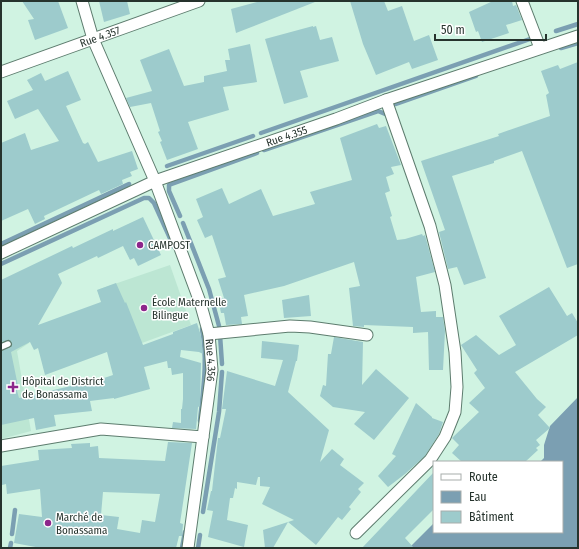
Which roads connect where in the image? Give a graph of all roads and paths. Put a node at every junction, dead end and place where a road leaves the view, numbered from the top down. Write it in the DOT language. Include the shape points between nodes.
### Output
graph roads {
  1 [pos="82,1"];
  2 [pos="199,1"];
  3 [pos="522,1"];
  4 [pos="578,36"];
  5 [pos="93,39"];
  6 [pos="540,48"];
  7 [pos="1,72"];
  8 [pos="386,100"];
  9 [pos="155,181"];
  10 [pos="1,253"];
  11 [pos="209,334"];
  12 [pos="367,335"];
  13 [pos="8,344"];
  14 [pos="1,347"];
  15 [pos="203,437"];
  16 [pos="1,446"];
  17 [pos="356,533"];
  18 [pos="188,548"];
  1 -- 5 [label="street, Rue 4.356"];
  2 -- 5 [label="street, Rue 4.357"];
  3 -- 6 [label="street"];
  4 -- 6 [label="street, Rue 4.355"];
  5 -- 7 [label="street, Rue 4.357"];
  5 -- 9 [label="street, Rue 4.356"];
  6 -- 8 [label="street, Rue 4.355"];
  8 -- 9 [label="street, Rue 4.355"];
  8 -- 17 [label="street" via="430,226 445,285 455,352 457,387 455,412 445,437 430,460"];
  9 -- 10 [label="street, Rue 4.355"];
  9 -- 11 [label="street, Rue 4.356" via="200,302"];
  11 -- 12 [label="street" via="290,326"];
  11 -- 15 [label="street, Rue 4.356" via="212,370"];
  13 -- 14 [label="lane"];
  15 -- 16 [label="street" via="101,429"];
  15 -- 18 [label="street, Rue 4.356"];
}
